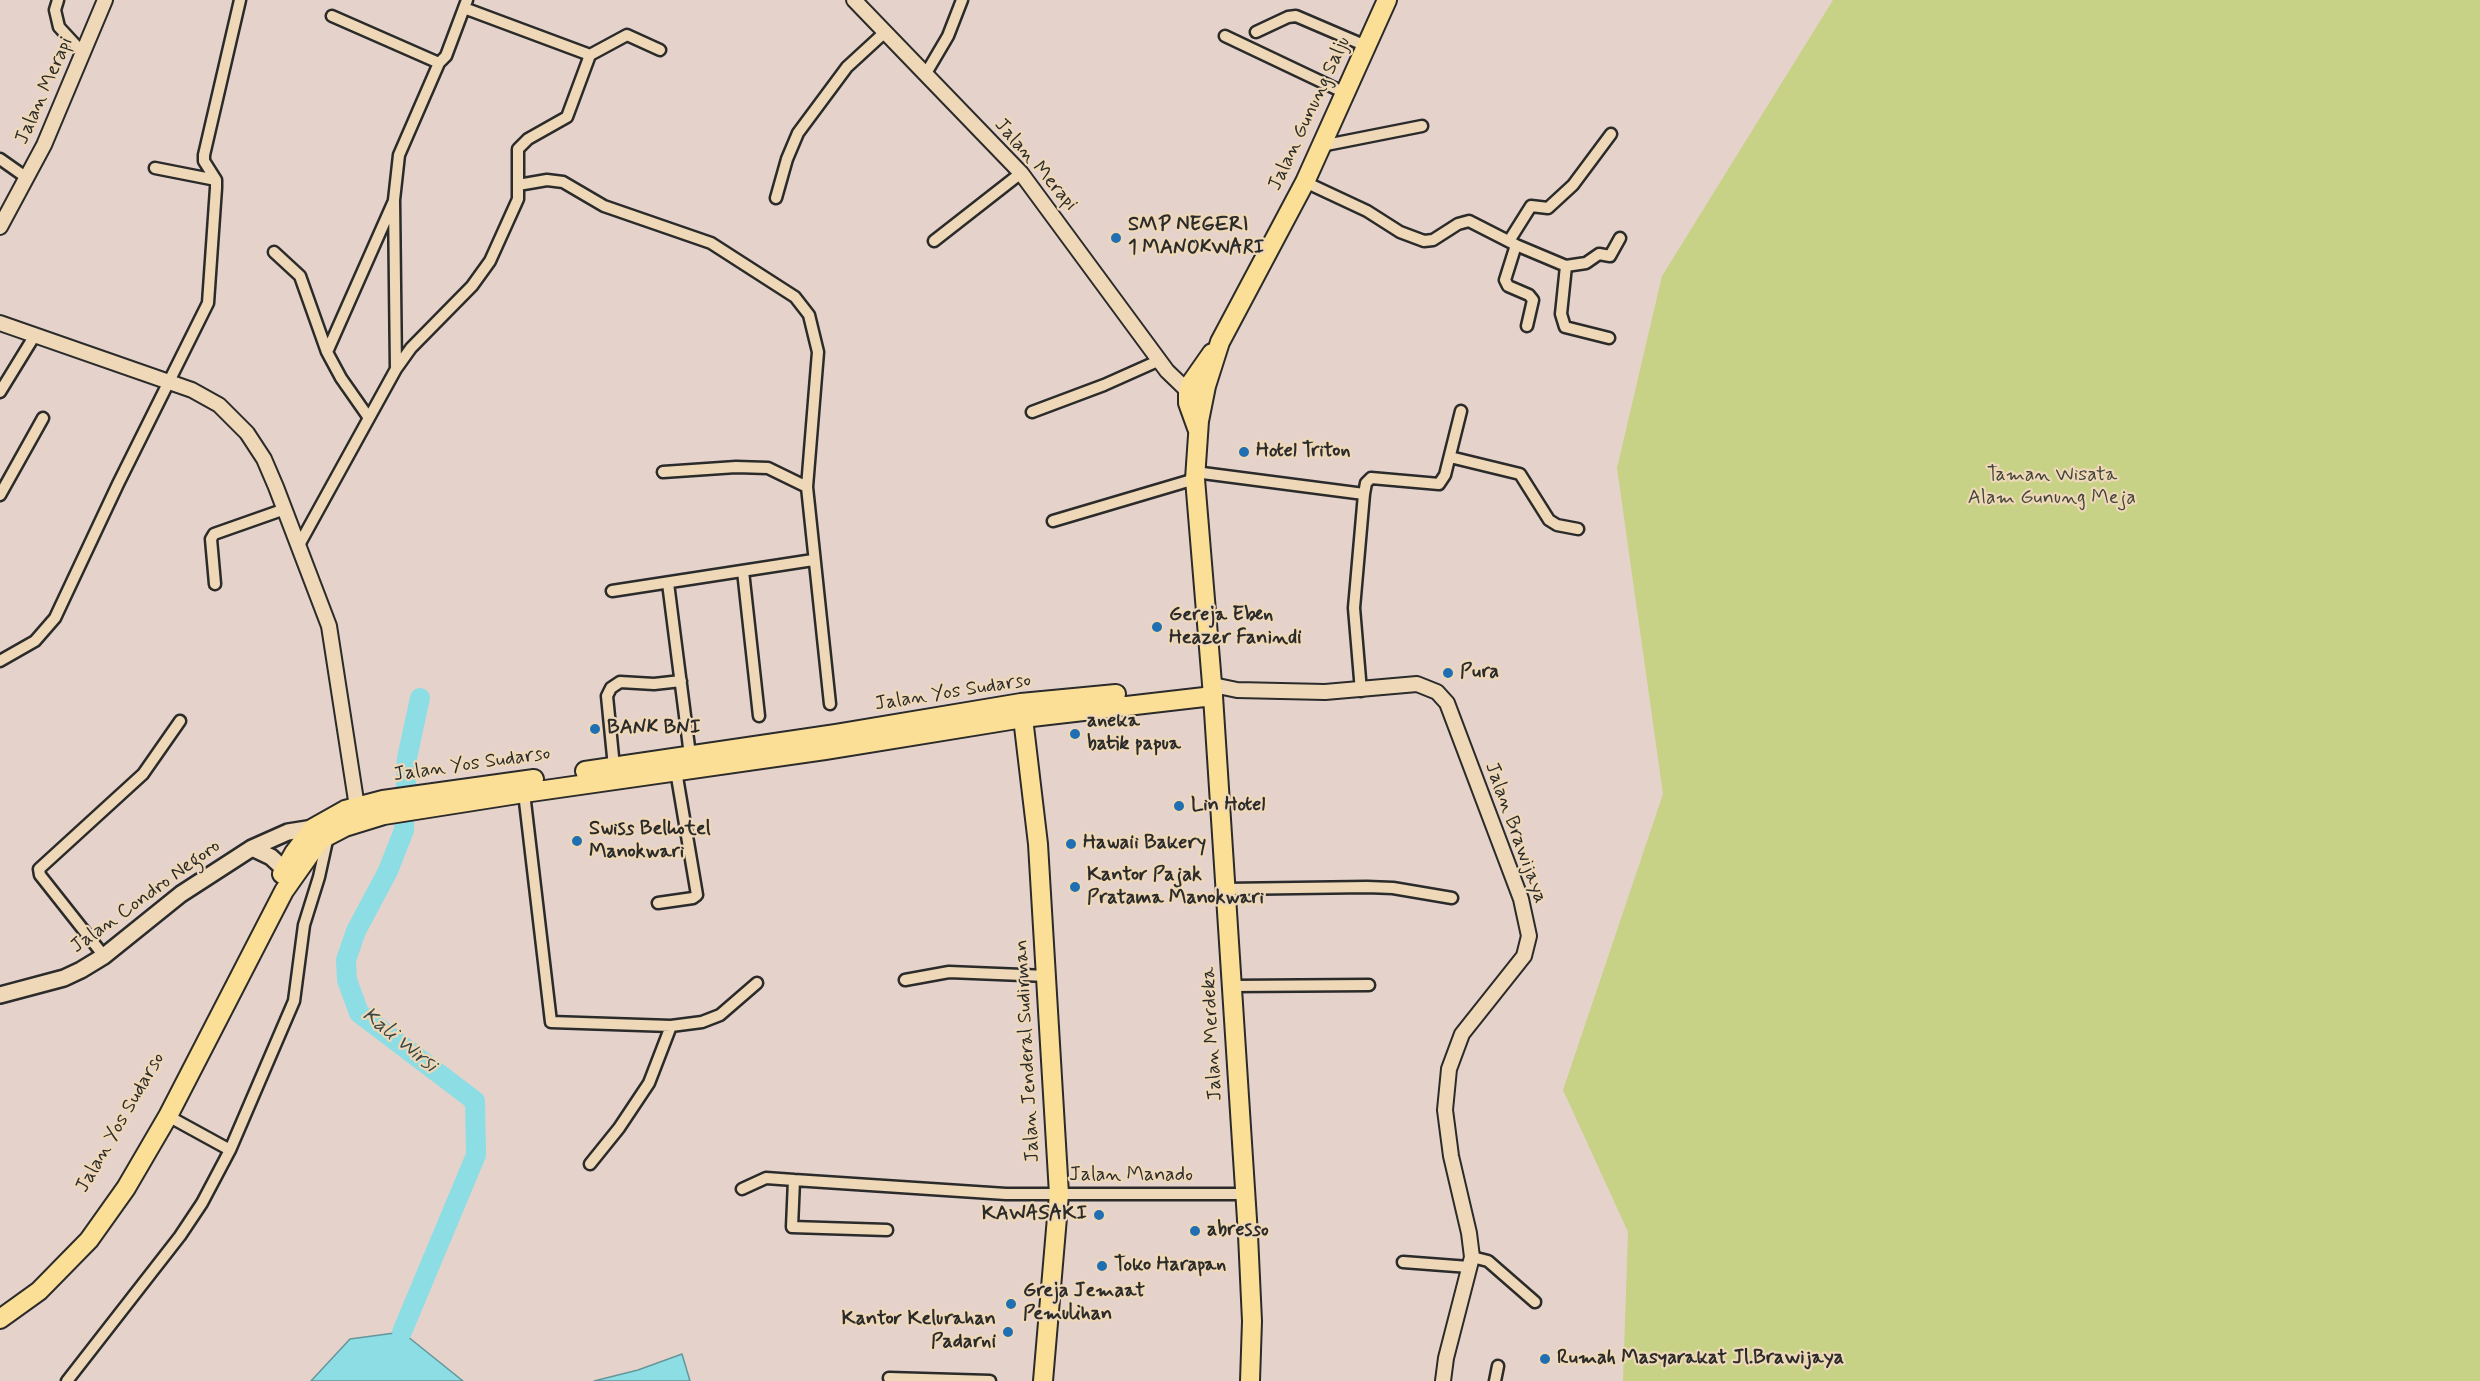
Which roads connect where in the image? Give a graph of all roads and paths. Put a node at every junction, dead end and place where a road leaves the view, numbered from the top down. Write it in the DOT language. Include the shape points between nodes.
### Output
graph roads {
  1 [pos="58,0"];
  2 [pos="105,0"];
  3 [pos="240,0"];
  4 [pos="854,0"];
  5 [pos="962,0"];
  6 [pos="1387,0"];
  7 [pos="466,4"];
  8 [pos="332,16"];
  9 [pos="1256,32"];
  10 [pos="884,33"];
  11 [pos="1225,36"];
  12 [pos="1366,46"];
  13 [pos="660,50"];
  14 [pos="83,53"];
  15 [pos="590,55"];
  16 [pos="439,63"];
  17 [pos="925,75"];
  18 [pos="1345,93"];
  19 [pos="1422,126"];
  20 [pos="1611,134"];
  21 [pos="1321,146"];
  22 [pos="0,159"];
  23 [pos="155,168"];
  24 [pos="1021,173"];
  25 [pos="27,178"];
  26 [pos="216,180"];
  27 [pos="1305,182"];
  28 [pos="518,185"];
  29 [pos="776,198"];
  30 [pos="394,200"];
  31 [pos="0,227"];
  32 [pos="1620,238"];
  33 [pos="933,241"];
  34 [pos="1513,243"];
  35 [pos="274,252"];
  36 [pos="1566,266"];
  37 [pos="0,323"];
  38 [pos="1527,326"];
  39 [pos="35,335"];
  40 [pos="1609,339"];
  41 [pos="327,352"];
  42 [pos="1163,365"];
  43 [pos="396,369"];
  44 [pos="169,381"];
  45 [pos="1197,391"];
  46 [pos="0,392"];
  47 [pos="1461,411"];
  48 [pos="1032,412"];
  49 [pos="43,418"];
  50 [pos="369,418"];
  51 [pos="1450,457"];
  52 [pos="663,472"];
  53 [pos="1195,476"];
  54 [pos="807,487"];
  55 [pos="1364,494"];
  56 [pos="0,495"];
  57 [pos="285,509"];
  58 [pos="1053,520"];
  59 [pos="1578,529"];
  60 [pos="299,545"];
  61 [pos="813,560"];
  62 [pos="743,571"];
  63 [pos="668,583"];
  64 [pos="215,584"];
  65 [pos="612,591"];
  66 [pos="0,661"];
  67 [pos="681,681"];
  68 [pos="1213,690"];
  69 [pos="1361,691"];
  70 [pos="830,704"];
  71 [pos="759,716"];
  72 [pos="1023,718"];
  73 [pos="180,721"];
  74 [pos="790,748"];
  75 [pos="690,755"];
  76 [pos="614,767"];
  77 [pos="676,771"];
  78 [pos="524,793"];
  79 [pos="421,803"];
  80 [pos="357,807"];
  81 [pos="383,808"];
  82 [pos="321,832"];
  83 [pos="252,848"];
  84 [pos="285,870"];
  85 [pos="1226,889"];
  86 [pos="1452,898"];
  87 [pos="658,903"];
  88 [pos="104,956"];
  89 [pos="1047,976"];
  90 [pos="905,980"];
  91 [pos="757,983"];
  92 [pos="1369,985"];
  93 [pos="1232,986"];
  94 [pos="0,995"];
  95 [pos="209,1024"];
  96 [pos="671,1026"];
  97 [pos="168,1116"];
  98 [pos="230,1150"];
  99 [pos="590,1164"];
  100 [pos="794,1180"];
  101 [pos="742,1189"];
  102 [pos="1059,1194"];
  103 [pos="1245,1194"];
  104 [pos="888,1230"];
  105 [pos="1403,1262"];
  106 [pos="1471,1262"];
  107 [pos="1535,1302"];
  108 [pos="0,1304"];
  109 [pos="0,1319"];
  110 [pos="1498,1366"];
  111 [pos="889,1378"];
  112 [pos="67,1381"];
  113 [pos="990,1381"];
  114 [pos="1043,1381"];
  115 [pos="1250,1381"];
  116 [pos="1443,1381"];
  117 [pos="1495,1381"];
  1 -- 14 [label="street" via="55,10 59,27"];
  2 -- 14 [label="street, Jalan Merapi"];
  3 -- 26 [label="street" via="204,155"];
  4 -- 10 [label="street, Jalan Merapi"];
  5 -- 17 [label="street" via="948,36"];
  6 -- 12 [label="main road, Jalan Gunung Salju"];
  7 -- 15 [label="street"];
  7 -- 16 [label="street" via="446,57"];
  8 -- 16 [label="street"];
  9 -- 12 [label="street" via="1296,16"];
  10 -- 17 [label="street, Jalan Merapi"];
  10 -- 29 [label="street" via="847,67 798,133 786,159"];
  11 -- 18 [label="street"];
  12 -- 18 [label="main road, Jalan Gunung Salju"];
  13 -- 15 [label="street" via="627,35"];
  14 -- 25 [label="street, Jalan Merapi"];
  15 -- 28 [label="street" via="567,117 528,138 518,149"];
  16 -- 30 [label="street" via="399,155"];
  17 -- 24 [label="street, Jalan Merapi"];
  18 -- 21 [label="main road, Jalan Gunung Salju"];
  19 -- 21 [label="street"];
  20 -- 34 [label="street" via="1573,185 1548,208 1532,206"];
  21 -- 27 [label="main road, Jalan Gunung Salju"];
  22 -- 25 [label="street"];
  23 -- 26 [label="street"];
  24 -- 33 [label="street"];
  24 -- 42 [label="street, Jalan Merapi"];
  25 -- 31 [label="street, Jalan Merapi"];
  26 -- 44 [label="street" via="210,294"];
  27 -- 34 [label="street" via="1424,241 1469,221"];
  27 -- 45 [label="main road, Jalan Gunung Salju"];
  28 -- 43 [label="street" via="516,210 480,276"];
  28 -- 54 [label="street" via="547,180 563,182 604,206 694,235 723,249 802,303 818,352"];
  30 -- 41 [label="street"];
  30 -- 43 [label="street"];
  32 -- 36 [label="street" via="1610,256 1599,254 1586,263"];
  34 -- 36 [label="street"];
  34 -- 38 [label="street" via="1505,280 1508,286 1533,300"];
  35 -- 41 [label="street" via="300,276"];
  36 -- 40 [label="street" via="1561,314 1565,327"];
  37 -- 39 [label="street"];
  39 -- 44 [label="street"];
  39 -- 46 [label="street"];
  41 -- 50 [label="street"];
  42 -- 45 [label="street, Jalan Merapi"];
  42 -- 48 [label="street"];
  43 -- 50 [label="street"];
  44 -- 57 [label="street" via="219,405 233,417 264,459"];
  44 -- 66 [label="street" via="55,618 35,641"];
  45 -- 53 [label="main road" via="1188,403 1198,431"];
  47 -- 51 [label="street"];
  49 -- 56 [label="street"];
  50 -- 60 [label="street"];
  51 -- 55 [label="street" via="1439,484 1371,478"];
  51 -- 59 [label="street" via="1516,471 1553,523"];
  52 -- 54 [label="street" via="768,468"];
  53 -- 55 [label="street"];
  53 -- 58 [label="street"];
  53 -- 68 [label="main road"];
  54 -- 61 [label="street"];
  55 -- 69 [label="street" via="1354,608"];
  57 -- 60 [label="street"];
  57 -- 64 [label="street" via="214,534 211,539"];
  60 -- 80 [label="street" via="329,626"];
  61 -- 62 [label="street"];
  61 -- 70 [label="street"];
  62 -- 63 [label="street"];
  62 -- 71 [label="street"];
  63 -- 65 [label="street"];
  63 -- 67 [label="street"];
  67 -- 75 [label="street"];
  67 -- 76 [label="street" via="620,682 610,688 607,696"];
  68 -- 69 [label="street, Jalan Brawijaya"];
  68 -- 72 [label="main road, Jalan Yos Sudarso"];
  68 -- 74 [label="main road, Jalan Yos Sudarso" via="1021,703"];
  68 -- 85 [label="main road, Jalan Merdeka"];
  69 -- 106 [label="street, Jalan Brawijaya" via="1417,684 1437,692 1447,703 1505,850 1528,926 1524,956 1462,1034 1449,1069 1445,1110"];
  72 -- 74 [label="main road, Jalan Yos Sudarso"];
  72 -- 89 [label="main road, Jalan Jenderal Sudirman" via="1038,844"];
  73 -- 88 [label="street" via="142,774 39,869 46,884"];
  74 -- 75 [label="main road, Jalan Yos Sudarso"];
  74 -- 77 [label="main road, Jalan Yos Sudarso"];
  75 -- 76 [label="main road, Jalan Yos Sudarso"];
  76 -- 79 [label="main road, Jalan Yos Sudarso"];
  77 -- 78 [label="main road, Jalan Yos Sudarso"];
  77 -- 87 [label="street" via="698,895"];
  78 -- 79 [label="main road, Jalan Yos Sudarso"];
  78 -- 96 [label="street" via="550,1021"];
  79 -- 81 [label="main road, Jalan Yos Sudarso"];
  80 -- 81 [label="main road, Jalan Yos Sudarso"];
  80 -- 82 [label="main road, Jalan Yos Sudarso" via="335,815"];
  81 -- 82 [label="main road, Jalan Yos Sudarso" via="345,826"];
  82 -- 83 [label="main road, Jalan Condro Negoro" via="288,832"];
  82 -- 84 [label="main road, Jalan Yos Sudarso" via="294,853"];
  82 -- 95 [label="main road, Jalan Yos Sudarso"];
  82 -- 98 [label="street" via="319,878 304,925 294,1001"];
  83 -- 84 [label="main road" via="271,857"];
  83 -- 88 [label="main road, Jalan Condro Negoro" via="181,894"];
  84 -- 95 [label="main road, Jalan Yos Sudarso"];
  85 -- 86 [label="street" via="1367,886"];
  85 -- 93 [label="main road, Jalan Merdeka"];
  88 -- 94 [label="main road, Jalan Condro Negoro" via="64,978"];
  89 -- 90 [label="street" via="949,972"];
  89 -- 102 [label="main road, Jalan Jenderal Sudirman"];
  91 -- 96 [label="street" via="711,1019"];
  92 -- 93 [label="street"];
  93 -- 103 [label="main road, Jalan Merdeka"];
  95 -- 97 [label="main road, Jalan Yos Sudarso"];
  95 -- 108 [label="main road, Jalan Yos Sudarso" via="104,1200 48,1268"];
  96 -- 99 [label="street" via="649,1083"];
  97 -- 98 [label="street"];
  97 -- 109 [label="main road, Jalan Yos Sudarso" via="126,1188 89,1240 39,1291"];
  98 -- 112 [label="street" via="180,1236"];
  100 -- 101 [label="street, Jalan Manado" via="766,1178"];
  100 -- 102 [label="street, Jalan Manado" via="951,1192"];
  100 -- 104 [label="street" via="792,1227"];
  102 -- 103 [label="street, Jalan Manado"];
  102 -- 114 [label="main road, Jalan Jenderal Sudirman"];
  103 -- 115 [label="main road, Jalan Merdeka" via="1252,1321"];
  105 -- 106 [label="street"];
  106 -- 107 [label="street" via="1488,1261"];
  106 -- 116 [label="street, Jalan Brawijaya"];
  110 -- 117 [label="street"];
  111 -- 113 [label="street"];
}
